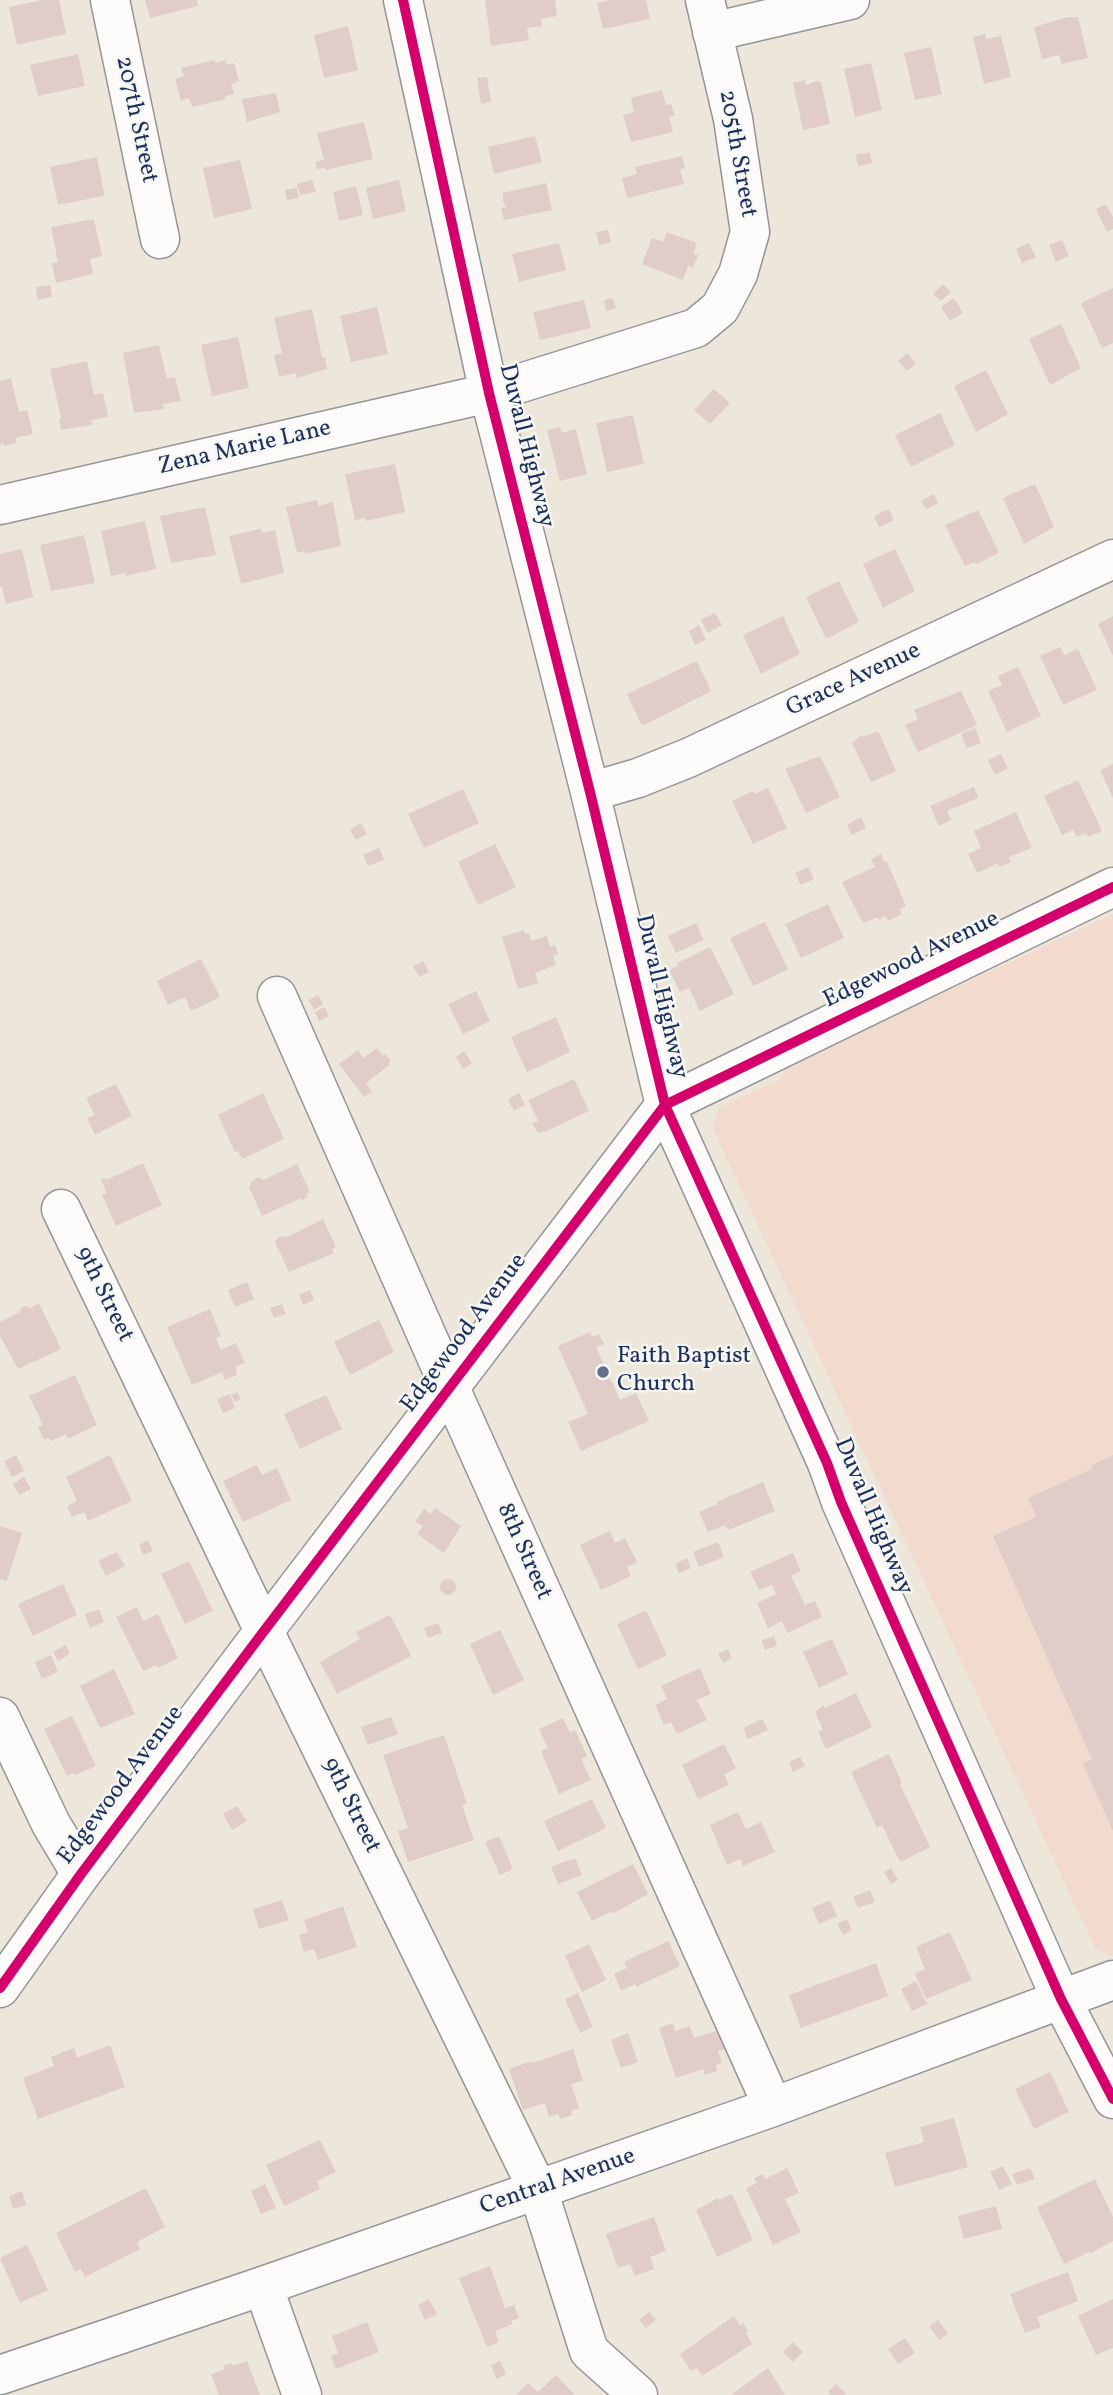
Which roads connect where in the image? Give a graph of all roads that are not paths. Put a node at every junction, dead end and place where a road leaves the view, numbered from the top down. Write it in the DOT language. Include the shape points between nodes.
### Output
graph roads {
  1 [pos="110,0"];
  2 [pos="404,0"];
  3 [pos="850,0"];
  4 [pos="708,16"];
  5 [pos="160,239"];
  6 [pos="489,393"];
  7 [pos="0,505"];
  8 [pos="1113,559"];
  9 [pos="590,792"];
  10 [pos="1113,887"];
  11 [pos="277,996"];
  12 [pos="665,1105"];
  13 [pos="61,1209"];
  14 [pos="450,1388"];
  15 [pos="264,1631"];
  16 [pos="0,1717"];
  17 [pos="81,1874"];
  18 [pos="1113,1980"];
  19 [pos="0,1988"];
  20 [pos="1061,1999"];
  21 [pos="1113,2099"];
  22 [pos="773,2107"];
  23 [pos="538,2190"];
  24 [pos="263,2286"];
  25 [pos="0,2375"];
  26 [pos="302,2395"];
  27 [pos="638,2395"];
  1 -- 5 [label="street, 207th Street"];
  2 -- 6 [label="street, Duvall Highway"];
  3 -- 4 [label="street"];
  4 -- 6 [label="street, 205th Street" via="733,119 750,232 738,274 720,308 696,328"];
  6 -- 7 [label="street, Zena Marie Lane"];
  6 -- 9 [label="street, Duvall Highway"];
  8 -- 9 [label="street, Grace Avenue" via="688,758"];
  9 -- 12 [label="street, Duvall Highway"];
  10 -- 12 [label="street, Edgewood Avenue"];
  11 -- 14 [label="street, 8th Street"];
  12 -- 14 [label="street, Edgewood Avenue"];
  12 -- 20 [label="street, Duvall Highway"];
  13 -- 15 [label="street, 9th Street"];
  14 -- 15 [label="street, Edgewood Avenue"];
  14 -- 22 [label="street, 8th Street"];
  15 -- 17 [label="street, Edgewood Avenue"];
  15 -- 23 [label="street, 9th Street"];
  16 -- 17 [label="street" via="51,1824"];
  17 -- 19 [label="street, Edgewood Avenue"];
  18 -- 20 [label="street, Central Avenue"];
  20 -- 21 [label="street, Duvall Highway"];
  20 -- 22 [label="street, Central Avenue"];
  22 -- 23 [label="street, Central Avenue"];
  23 -- 24 [label="street, Central Avenue"];
  23 -- 27 [label="street, 9th Street" via="589,2351"];
  24 -- 25 [label="street, Central Avenue"];
  24 -- 26 [label="street"];
}
